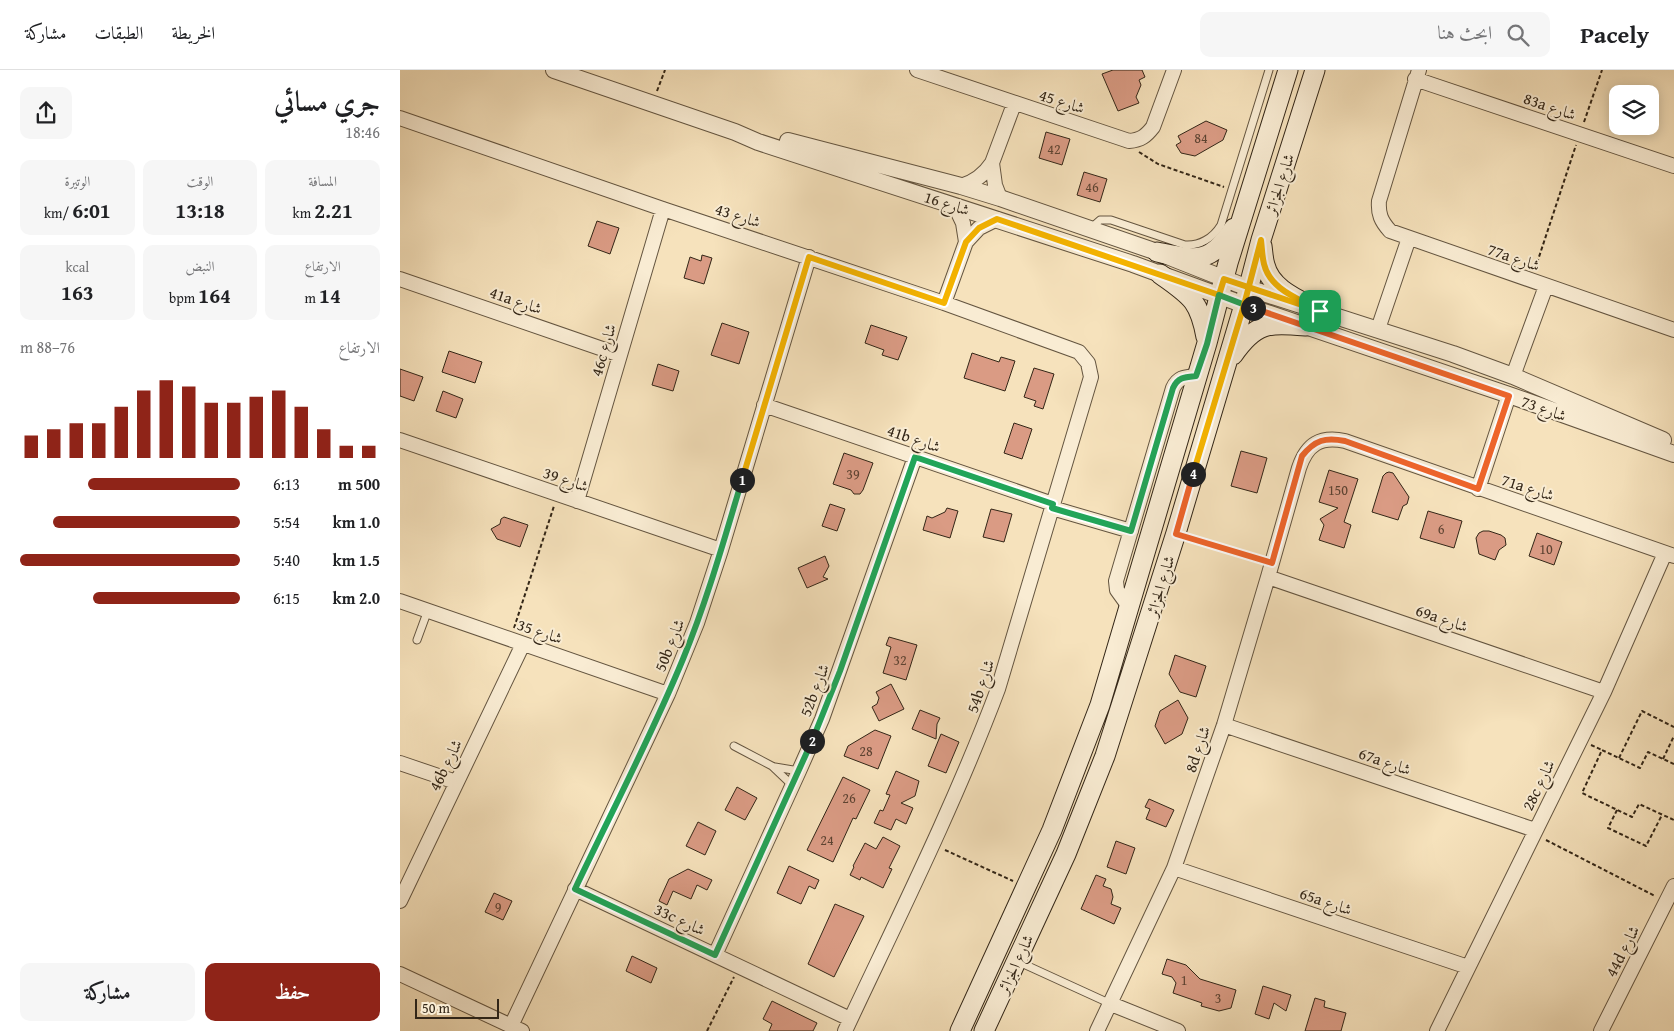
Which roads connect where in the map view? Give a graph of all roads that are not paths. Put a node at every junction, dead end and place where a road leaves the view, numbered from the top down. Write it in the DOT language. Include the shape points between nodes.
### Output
graph roads {
  1 [pos="554,70"];
  2 [pos="917,70"];
  3 [pos="1174,70"];
  4 [pos="1269,70"];
  5 [pos="1288,70"];
  6 [pos="1315,70"];
  7 [pos="1417,75"];
  8 [pos="1014,104"];
  9 [pos="400,118"];
  10 [pos="735,132"];
  11 [pos="992,163"];
  12 [pos="1674,166"];
  13 [pos="961,186"];
  14 [pos="1000,198"];
  15 [pos="955,206"];
  16 [pos="662,209"];
  17 [pos="1244,212"];
  18 [pos="997,219"];
  19 [pos="1090,229"];
  20 [pos="1409,238"];
  21 [pos="1261,240"];
  22 [pos="966,242"];
  23 [pos="1157,252"];
  24 [pos="809,257"];
  25 [pos="1160,274"];
  26 [pos="400,278"];
  27 [pos="1546,286"];
  28 [pos="1221,287"];
  29 [pos="1246,296"];
  30 [pos="944,303"];
  31 [pos="1320,311"];
  32 [pos="1306,326"];
  33 [pos="1378,330"];
  34 [pos="1674,330"];
  35 [pos="1207,344"];
  36 [pos="1066,346"];
  37 [pos="620,355"];
  38 [pos="1225,366"];
  39 [pos="1196,376"];
  40 [pos="1513,376"];
  41 [pos="1509,396"];
  42 [pos="764,405"];
  43 [pos="400,440"];
  44 [pos="1674,445"];
  45 [pos="1674,454"];
  46 [pos="915,457"];
  47 [pos="1299,468"];
  48 [pos="1478,489"];
  49 [pos="577,501"];
  50 [pos="1053,506"];
  51 [pos="1131,531"];
  52 [pos="721,550"];
  53 [pos="1670,554"];
  54 [pos="1268,577"];
  55 [pos="400,601"];
  56 [pos="1130,608"];
  57 [pos="428,610"];
  58 [pos="417,640"];
  59 [pos="516,642"];
  60 [pos="1604,692"];
  61 [pos="668,694"];
  62 [pos="1224,724"];
  63 [pos="734,746"];
  64 [pos="400,763"];
  65 [pos="772,766"];
  66 [pos="800,771"];
  67 [pos="456,782"];
  68 [pos="793,786"];
  69 [pos="1534,832"];
  70 [pos="1174,868"];
  71 [pos="575,889"];
  72 [pos="1672,891"];
  73 [pos="400,902"];
  74 [pos="715,955"];
  75 [pos="1017,961"];
  76 [pos="1468,967"];
  77 [pos="400,974"];
  78 [pos="1111,1004"];
  79 [pos="848,1025"];
  80 [pos="516,1028"];
  81 [pos="1606,1029"];
  82 [pos="960,1031"];
  83 [pos="984,1031"];
  84 [pos="1097,1031"];
  85 [pos="1178,1031"];
  86 [pos="1437,1031"];
  1 -- 10 [label="street, شارع 16"];
  2 -- 8 [label="street, شارع 45"];
  3 -- 8 [label="street, شارع 45" via="1153,127 1139,140 1129,142"];
  4 -- 19 [label="lane" via="1221,225 1212,236 1200,243 1185,245 1111,220 1100,220"];
  5 -- 17 [label="main road, شارع الجزائر"];
  6 -- 21 [label="main road, شارع الجزائر"];
  7 -- 12 [label="street, 83a شارع"];
  7 -- 20 [label="street, 77a شارع" via="1378,212 1390,231"];
  8 -- 11 [label="street"];
  9 -- 16 [label="street, شارع 43"];
  10 -- 13 [label="street, شارع 16" via="770,137"];
  10 -- 15 [label="street, شارع 16"];
  11 -- 13 [label="street" via="982,176"];
  11 -- 14 [label="street"];
  13 -- 14 [label="street, شارع 16"];
  14 -- 19 [label="street, شارع 16"];
  15 -- 18 [label="street, شارع 16"];
  15 -- 22 [label="street" via="963,223"];
  16 -- 24 [label="street, شارع 43"];
  16 -- 37 [label="street, 46c شارع"];
  17 -- 23 [label="main road" via="1223,245 1209,255 1192,258"];
  17 -- 28 [label="main road, شارع الجزائر"];
  18 -- 22 [label="street" via="979,228"];
  18 -- 25 [label="street, شارع 16"];
  19 -- 23 [label="street, شارع 16"];
  20 -- 27 [label="street, 77a شارع"];
  20 -- 33 [label="street"];
  21 -- 29 [label="main road, شارع الجزائر"];
  21 -- 31 [label="main road" via="1264,265 1273,281 1279,288"];
  22 -- 30 [label="street"];
  23 -- 28 [label="street, شارع 16"];
  24 -- 30 [label="street, شارع 43"];
  24 -- 42 [label="street, 50b شارع"];
  25 -- 28 [label="street, شارع 16"];
  25 -- 35 [label="main road" via="1195,303 1202,318"];
  26 -- 37 [label="street, 41a شارع"];
  27 -- 34 [label="street, 77a شارع"];
  27 -- 40 [label="street"];
  28 -- 29 [label="street, شارع 16"];
  28 -- 35 [label="main road, شارع الجزائر"];
  29 -- 31 [label="street, شارع 73"];
  29 -- 32 [label="street, شارع 73"];
  29 -- 38 [label="main road, شارع الجزائر"];
  30 -- 36 [label="street, شارع 43"];
  31 -- 33 [label="street, شارع 73"];
  32 -- 38 [label="main road" via="1277,324 1260,328 1245,339"];
  32 -- 41 [label="street, شارع 73"];
  33 -- 40 [label="street, شارع 73"];
  35 -- 39 [label="main road, شارع الجزائر"];
  36 -- 50 [label="street, 54b شارع" via="1079,352 1088,363 1091,377"];
  37 -- 49 [label="street, 46c شارع"];
  38 -- 75 [label="main road, شارع الجزائر" via="1176,534 1105,756 1066,854"];
  39 -- 51 [label="street" via="1180,378 1173,388"];
  39 -- 56 [label="main road, شارع الجزائر"];
  40 -- 44 [label="street, شارع 73"];
  41 -- 45 [label="street, شارع 73"];
  41 -- 48 [label="street"];
  42 -- 46 [label="street, 41b شارع"];
  42 -- 52 [label="street, 50b شارع"];
  43 -- 49 [label="street, شارع 39"];
  46 -- 50 [label="street, 41b شارع"];
  46 -- 66 [label="street, 52b شارع" via="840,671"];
  47 -- 48 [label="street, 71a شارع" via="1302,456 1310,447 1321,440 1333,439"];
  47 -- 54 [label="street, 8d شارع"];
  48 -- 53 [label="street, 71a شارع"];
  49 -- 52 [label="street, شارع 39"];
  50 -- 51 [label="street, 41b شارع"];
  50 -- 79 [label="street, 54b شارع" via="998,689 975,749 934,845"];
  51 -- 56 [label="street" via="1116,586"];
  52 -- 61 [label="street, 50b شارع" via="697,623"];
  53 -- 60 [label="street, 28c شارع"];
  54 -- 60 [label="street, 69a شارع"];
  54 -- 62 [label="street, 8d شارع"];
  55 -- 57 [label="street, شارع 35"];
  56 -- 82 [label="main road, شارع الجزائر" via="1085,747 1056,822"];
  57 -- 58 [label="lane"];
  57 -- 59 [label="street, شارع 35"];
  59 -- 61 [label="street, شارع 35"];
  59 -- 67 [label="street, 46b شارع"];
  60 -- 69 [label="street, 28c شارع"];
  61 -- 71 [label="street, 50b شارع"];
  62 -- 69 [label="street, 67a شارع"];
  62 -- 70 [label="street, 8d شارع"];
  63 -- 65 [label="lane"];
  64 -- 67 [label="street"];
  65 -- 66 [label="lane"];
  65 -- 68 [label="lane"];
  66 -- 68 [label="street, 52b شارع"];
  67 -- 73 [label="street, 46b شارع"];
  68 -- 74 [label="street, 52b شارع"];
  69 -- 76 [label="street, 28c شارع"];
  70 -- 76 [label="street, 65a شارع"];
  70 -- 78 [label="street, 8d شارع"];
  71 -- 74 [label="street, 33c شارع"];
  71 -- 80 [label="street, 50b شارع"];
  72 -- 81 [label="street, 44d شارع"];
  74 -- 79 [label="street, 33c شارع"];
  75 -- 78 [label="lane"];
  75 -- 83 [label="main road, شارع الجزائر"];
  76 -- 86 [label="street, 28c شارع"];
  77 -- 80 [label="street"];
  78 -- 84 [label="street, 8d شارع"];
  78 -- 85 [label="street"];
}
